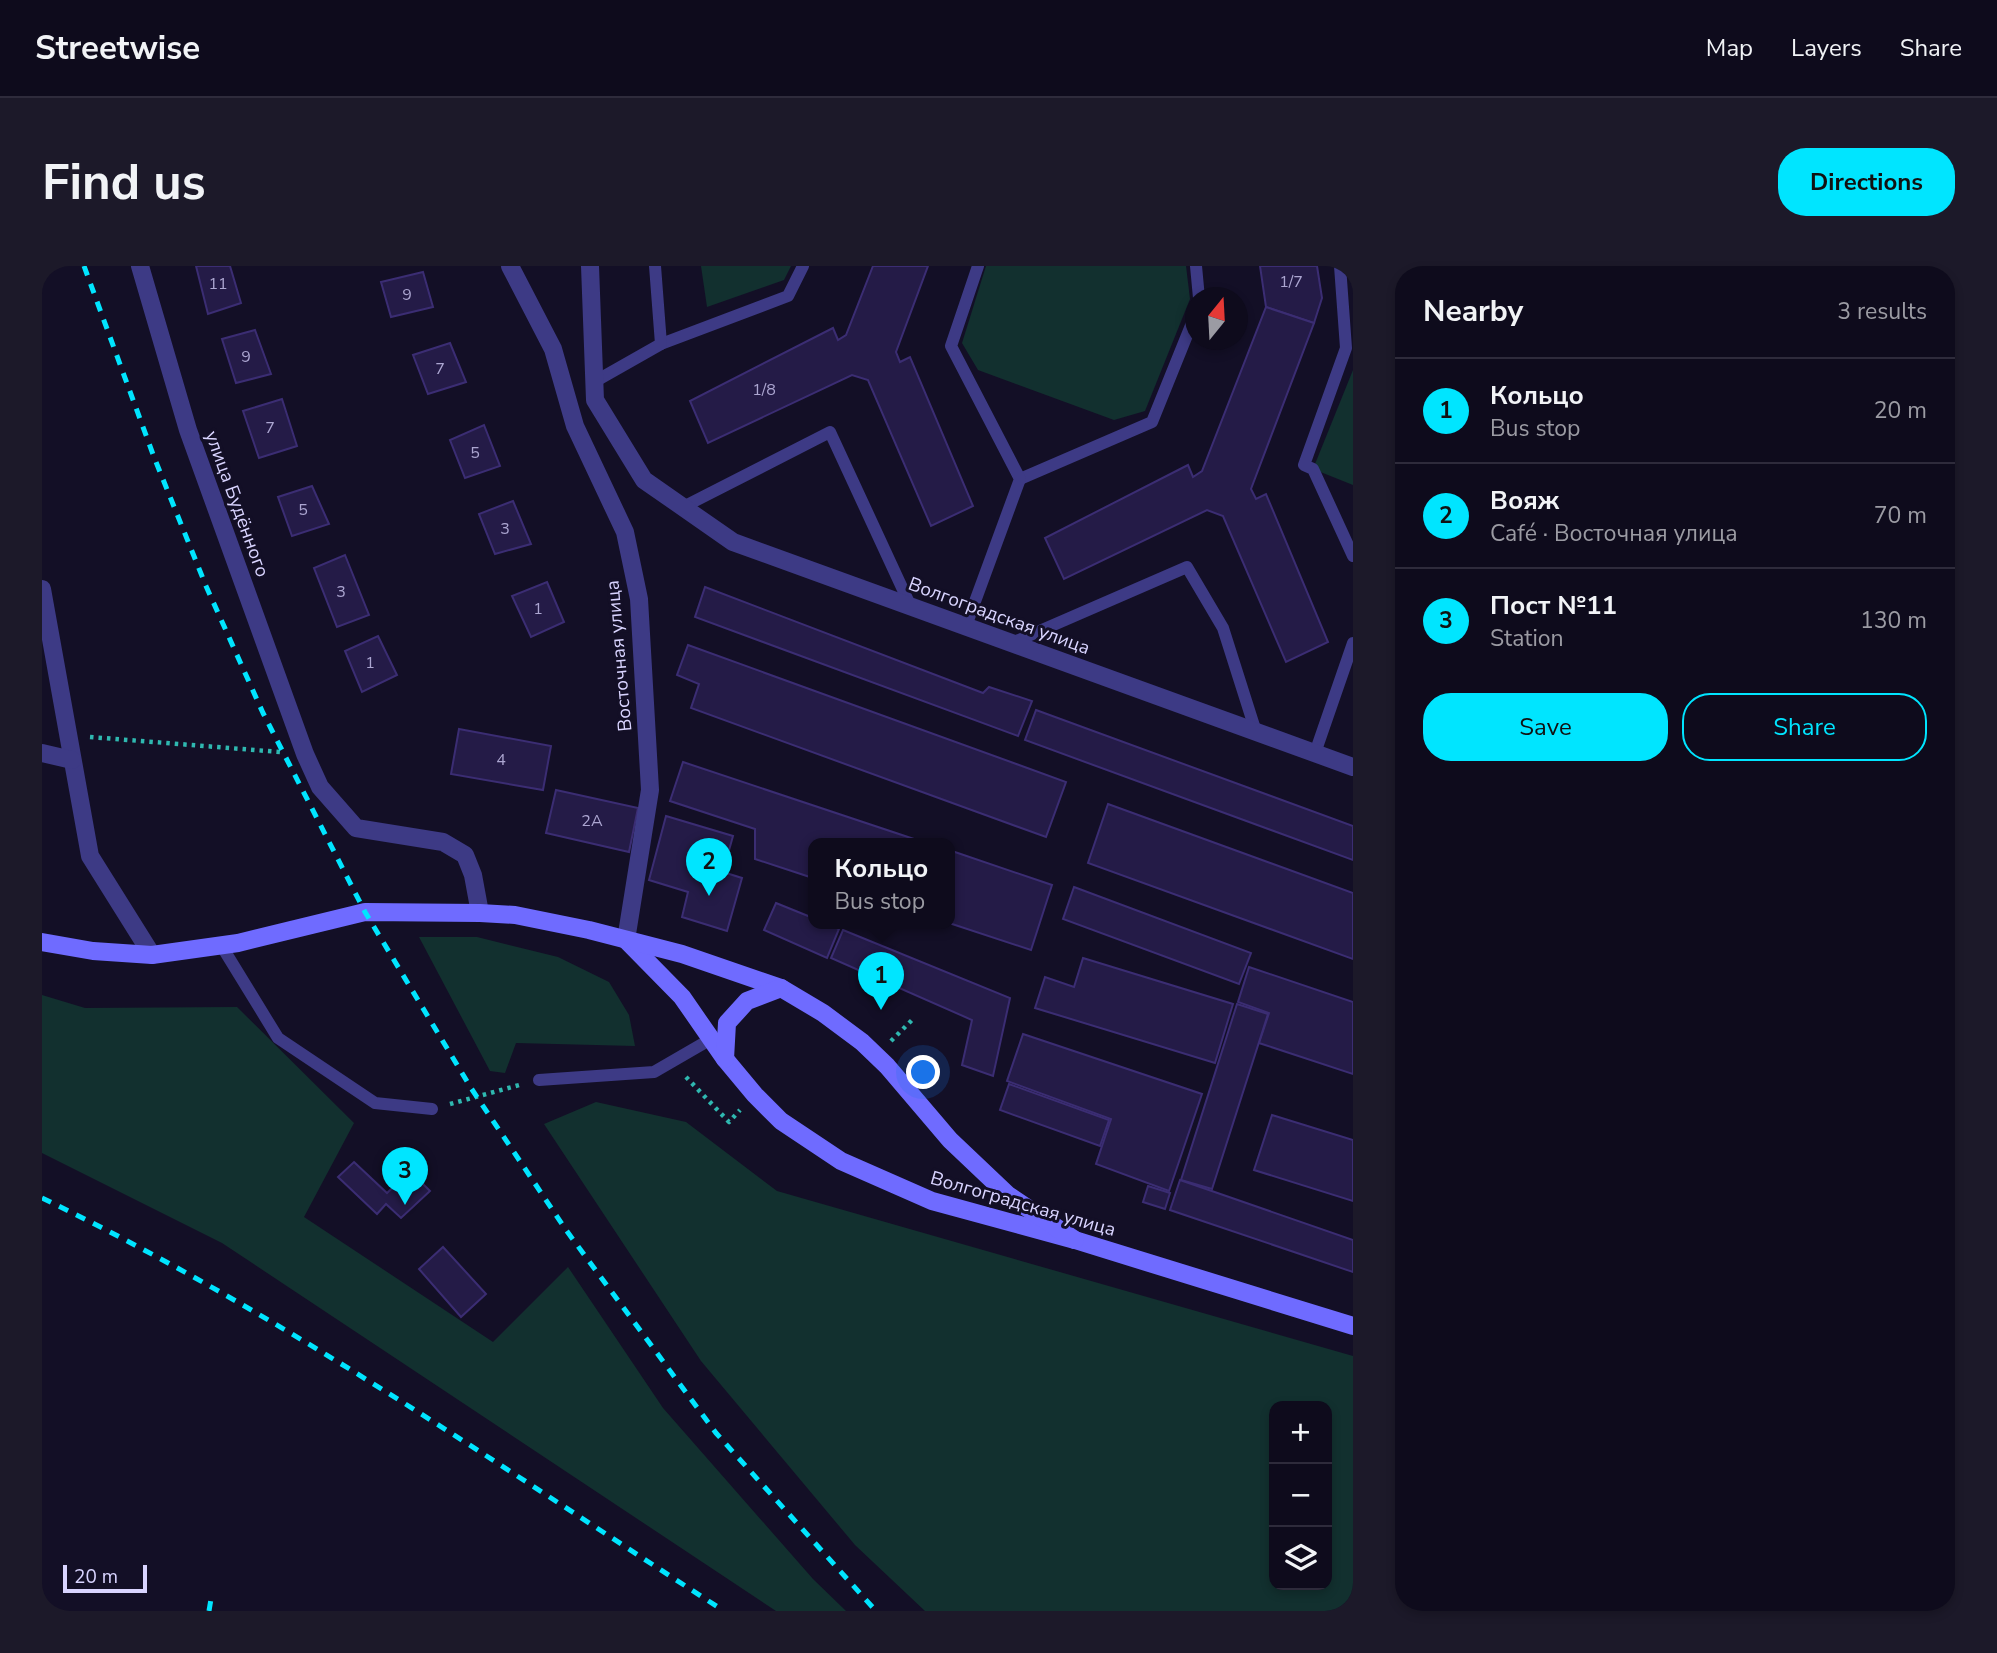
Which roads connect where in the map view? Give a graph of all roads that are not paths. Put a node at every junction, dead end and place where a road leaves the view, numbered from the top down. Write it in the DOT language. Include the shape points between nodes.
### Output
graph roads {
  1 [pos="140,266"];
  2 [pos="510,266"];
  3 [pos="590,266"];
  4 [pos="655,266"];
  5 [pos="803,266"];
  6 [pos="978,266"];
  7 [pos="1196,266"];
  8 [pos="1340,266"];
  9 [pos="1198,287"];
  10 [pos="1185,338"];
  11 [pos="661,344"];
  12 [pos="594,382"];
  13 [pos="1020,479"];
  14 [pos="683,507"];
  15 [pos="1353,556"];
  16 [pos="42,589"];
  17 [pos="911,607"];
  18 [pos="966,626"];
  19 [pos="1012,643"];
  20 [pos="1353,643"];
  21 [pos="1256,732"];
  22 [pos="42,753"];
  23 [pos="1315,753"];
  24 [pos="72,760"];
  25 [pos="1353,767"];
  26 [pos="480,913"];
  27 [pos="626,940"];
  28 [pos="42,942"];
  29 [pos="221,945"];
  30 [pos="152,955"];
  31 [pos="780,988"];
  32 [pos="711,1039"];
  33 [pos="725,1059"];
  34 [pos="539,1080"];
  35 [pos="432,1109"];
  36 [pos="1075,1240"];
  37 [pos="1353,1326"];
  1 -- 26 [label="street, улица Будённого" via="188,430 320,787 356,828 443,842 465,855"];
  2 -- 27 [label="street, Восточная улица" via="553,349 575,426 625,532 639,599 650,790"];
  3 -- 12 [label="street"];
  4 -- 11 [label="lane"];
  5 -- 11 [label="lane" via="788,296"];
  6 -- 13 [label="lane" via="951,346"];
  7 -- 9 [label="lane"];
  8 -- 15 [label="lane" via="1346,348 1304,465 1313,469"];
  10 -- 13 [label="lane" via="1152,422"];
  11 -- 12 [label="lane"];
  12 -- 14 [label="street, Волгоградская улица" via="595,400 645,480"];
  13 -- 18 [label="lane"];
  14 -- 17 [label="street, Волгоградская улица" via="733,542"];
  14 -- 17 [label="lane" via="830,432"];
  16 -- 24 [label="street"];
  17 -- 18 [label="street, Волгоградская улица"];
  18 -- 19 [label="street, Волгоградская улица"];
  19 -- 21 [label="street, Волгоградская улица"];
  19 -- 21 [label="lane" via="1187,567 1223,628"];
  20 -- 23 [label="lane"];
  21 -- 23 [label="street, Волгоградская улица"];
  22 -- 24 [label="street"];
  23 -- 25 [label="street, Волгоградская улица"];
  24 -- 30 [label="street" via="90,856"];
  26 -- 27 [label="main road" via="515,915"];
  26 -- 29 [label="main road" via="365,912"];
  27 -- 31 [label="main road"];
  27 -- 32 [label="main road, Волгоградская улица" via="682,997"];
  28 -- 30 [label="main road"];
  29 -- 30 [label="main road"];
  29 -- 35 [label="lane" via="278,1038 375,1103"];
  31 -- 33 [label="main road" via="747,1001 727,1023"];
  31 -- 36 [label="main road" via="823,1013 877,1056 950,1140 1008,1195"];
  32 -- 33 [label="main road, Волгоградская улица"];
  32 -- 34 [label="lane" via="654,1072"];
  33 -- 36 [label="main road, Волгоградская улица" via="780,1121 841,1161 932,1201"];
  36 -- 37 [label="main road, Волгоградская улица"];
}
